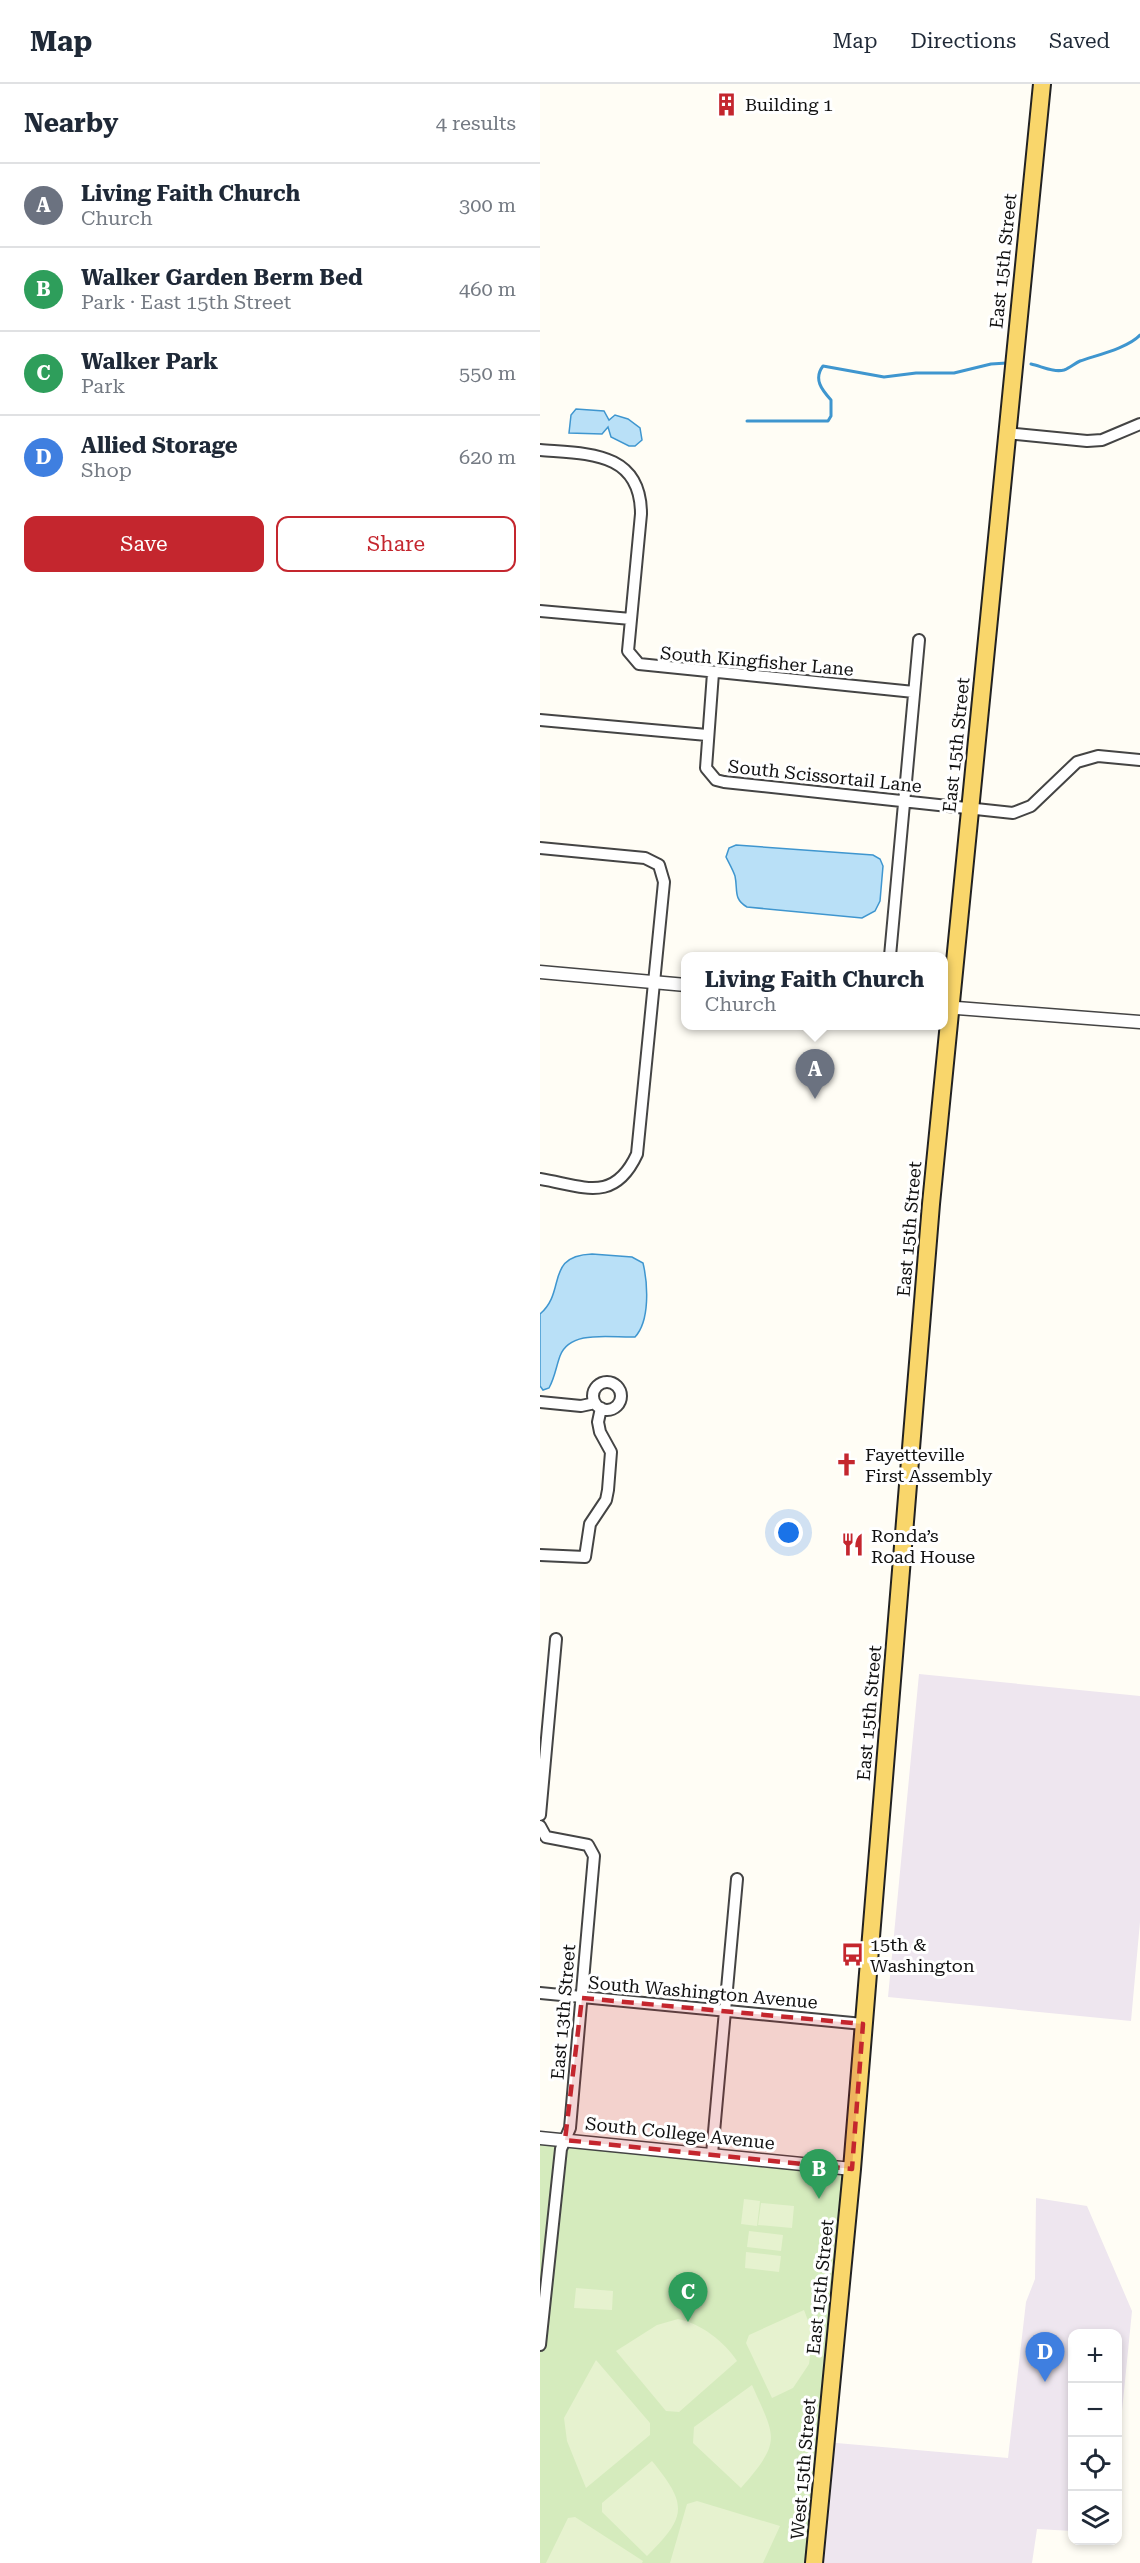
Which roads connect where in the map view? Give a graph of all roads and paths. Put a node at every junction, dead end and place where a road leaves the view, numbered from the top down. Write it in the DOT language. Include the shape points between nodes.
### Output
graph roads {
  1 [pos="1042,84"];
  2 [pos="1140,424"];
  3 [pos="1005,433"];
  4 [pos="540,450"];
  5 [pos="540,611"];
  6 [pos="631,620"];
  7 [pos="919,640"];
  8 [pos="713,673"];
  9 [pos="914,692"];
  10 [pos="540,720"];
  11 [pos="707,735"];
  12 [pos="1140,760"];
  13 [pos="903,801"];
  14 [pos="969,809"];
  15 [pos="540,848"];
  16 [pos="890,952"];
  17 [pos="540,972"];
  18 [pos="655,983"];
  19 [pos="681,986"];
  20 [pos="948,990"];
  21 [pos="948,1007"];
  22 [pos="1140,1022"];
  23 [pos="944,1030"];
  24 [pos="540,1179"];
  25 [pos="540,1402"];
  26 [pos="540,1555"];
  27 [pos="556,1639"];
  28 [pos="540,1815"];
  29 [pos="540,1826"];
  30 [pos="737,1879"];
  31 [pos="540,1994"];
  32 [pos="582,1998"];
  33 [pos="725,2011"];
  34 [pos="863,2024"];
  35 [pos="540,2138"];
  36 [pos="565,2140"];
  37 [pos="712,2154"];
  38 [pos="852,2169"];
  39 [pos="540,2345"];
  40 [pos="831,2378"];
  41 [pos="814,2563"];
  1 -- 3 [label="main road, East 15th Street"];
  2 -- 3 [label="street" via="1102,440"];
  3 -- 14 [label="main road, East 15th Street"];
  4 -- 6 [label="street, South Kingfisher Lane" via="603,457 621,466 634,482 641,514"];
  5 -- 6 [label="street"];
  6 -- 8 [label="street, South Kingfisher Lane" via="628,651 639,664"];
  7 -- 9 [label="street"];
  8 -- 9 [label="street, South Kingfisher Lane"];
  8 -- 11 [label="street, South Scissortail Lane"];
  9 -- 13 [label="street"];
  10 -- 11 [label="street"];
  11 -- 13 [label="street, South Scissortail Lane" via="706,768 716,780"];
  12 -- 14 [label="street, South Scissortail Lane" via="1098,756 1077,762 1031,806 1013,813"];
  13 -- 14 [label="street, South Scissortail Lane"];
  13 -- 16 [label="street"];
  14 -- 20 [label="main road, East 15th Street"];
  15 -- 18 [label="street" via="645,858 659,866 664,882"];
  17 -- 18 [label="street"];
  18 -- 19 [label="street"];
  18 -- 24 [label="street" via="637,1154 624,1175 608,1187 588,1188"];
  21 -- 22 [label="street"];
  23 -- 34 [label="main road, East 15th Street"];
  25 -- 26 [label="street" via="598,1406 600,1432 611,1452 606,1500 590,1524 585,1557"];
  27 -- 28 [label="street"];
  29 -- 32 [label="street, East 13th Street" via="546,1837 588,1845 594,1856"];
  30 -- 33 [label="street"];
  31 -- 32 [label="street, South Washington Avenue"];
  32 -- 33 [label="street, South Washington Avenue"];
  32 -- 36 [label="street, East 13th Street" via="570,2128"];
  33 -- 34 [label="street, South Washington Avenue"];
  33 -- 37 [label="street"];
  34 -- 38 [label="main road, East 15th Street"];
  35 -- 36 [label="street, South College Avenue"];
  36 -- 37 [label="street, South College Avenue"];
  36 -- 39 [label="street, East 13th Street"];
  37 -- 38 [label="street, South College Avenue"];
  38 -- 40 [label="main road, East 15th Street"];
  40 -- 41 [label="main road, West 15th Street"];
}
